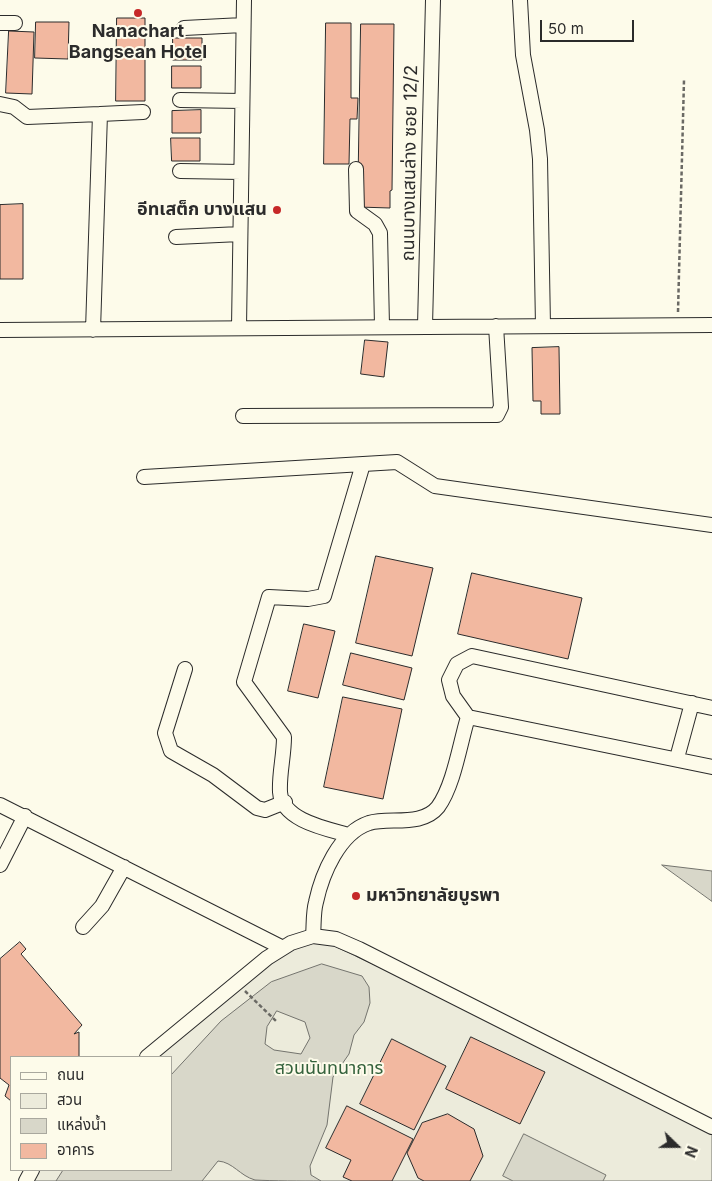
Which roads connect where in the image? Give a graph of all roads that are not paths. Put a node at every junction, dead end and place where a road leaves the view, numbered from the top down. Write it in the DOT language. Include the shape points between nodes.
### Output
graph roads {
  1 [pos="244,0"];
  2 [pos="433,0"];
  3 [pos="520,0"];
  4 [pos="0,23"];
  5 [pos="15,23"];
  6 [pos="243,25"];
  7 [pos="184,28"];
  8 [pos="180,100"];
  9 [pos="242,101"];
  10 [pos="0,104"];
  11 [pos="143,112"];
  12 [pos="100,114"];
  13 [pos="356,169"];
  14 [pos="180,171"];
  15 [pos="241,172"];
  16 [pos="240,234"];
  17 [pos="176,237"];
  18 [pos="712,325"];
  19 [pos="382,326"];
  20 [pos="425,326"];
  21 [pos="496,326"];
  22 [pos="543,326"];
  23 [pos="239,327"];
  24 [pos="0,330"];
  25 [pos="93,330"];
  26 [pos="244,416"];
  27 [pos="363,464"];
  28 [pos="144,477"];
  29 [pos="712,525"];
  30 [pos="186,669"];
  31 [pos="692,703"];
  32 [pos="712,708"];
  33 [pos="468,717"];
  34 [pos="677,758"];
  35 [pos="712,767"];
  36 [pos="285,802"];
  37 [pos="0,805"];
  38 [pos="25,816"];
  39 [pos="349,835"];
  40 [pos="0,865"];
  41 [pos="124,867"];
  42 [pos="83,927"];
  43 [pos="313,936"];
  44 [pos="283,948"];
  45 [pos="148,1056"];
  46 [pos="712,1127"];
  1 -- 6 [label="street"];
  2 -- 20 [label="street, ถนนบางแสนล่าง ซอย 12/2"];
  3 -- 22 [label="street" via="523,56 538,130"];
  4 -- 5 [label="street"];
  6 -- 7 [label="street"];
  6 -- 9 [label="street"];
  8 -- 9 [label="street"];
  9 -- 15 [label="street"];
  10 -- 12 [label="street" via="14,107 27,117"];
  11 -- 12 [label="street"];
  12 -- 25 [label="street"];
  13 -- 19 [label="street" via="357,211 375,224 380,232"];
  14 -- 15 [label="street"];
  15 -- 16 [label="street"];
  16 -- 17 [label="street"];
  16 -- 23 [label="street"];
  18 -- 22 [label="street"];
  19 -- 20 [label="street"];
  19 -- 23 [label="street"];
  20 -- 21 [label="street"];
  21 -- 22 [label="street"];
  21 -- 26 [label="street" via="502,408 497,414"];
  23 -- 25 [label="street"];
  24 -- 25 [label="street"];
  27 -- 28 [label="street"];
  27 -- 29 [label="street" via="397,462 435,486"];
  27 -- 36 [label="street" via="324,596 308,599 269,597 244,682 284,738 280,794"];
  30 -- 36 [label="street" via="166,733 171,751 213,775 257,808 265,810"];
  31 -- 32 [label="street"];
  31 -- 33 [label="street" via="472,656 457,664 449,680 454,696"];
  31 -- 34 [label="street"];
  33 -- 34 [label="street"];
  33 -- 39 [label="street" via="447,791 437,808 419,818 369,824"];
  34 -- 35 [label="street"];
  36 -- 39 [label="street" via="290,811 306,823"];
  37 -- 38 [label="street"];
  38 -- 40 [label="street"];
  38 -- 41 [label="street"];
  39 -- 43 [label="street" via="328,865 316,903"];
  41 -- 42 [label="street" via="102,906"];
  41 -- 44 [label="street"];
  43 -- 44 [label="street"];
  43 -- 46 [label="street" via="336,939 359,949"];
  44 -- 45 [label="street"];
}
